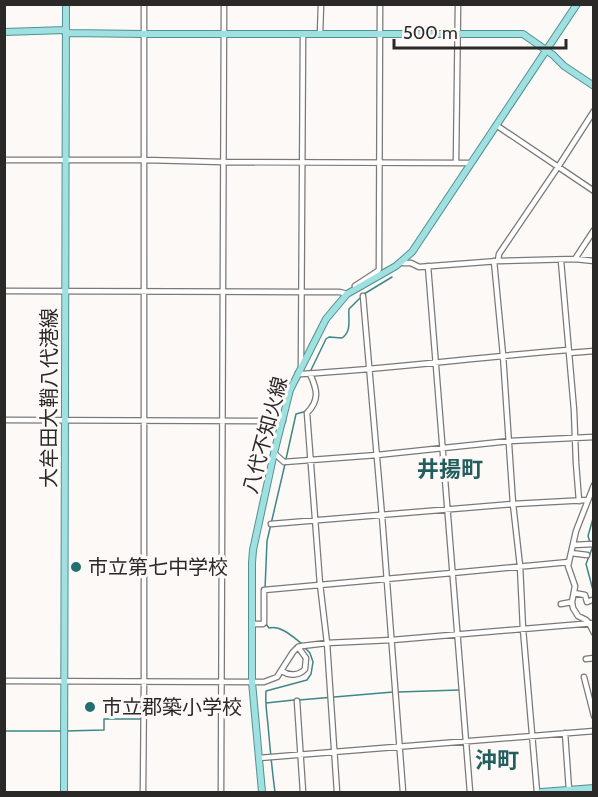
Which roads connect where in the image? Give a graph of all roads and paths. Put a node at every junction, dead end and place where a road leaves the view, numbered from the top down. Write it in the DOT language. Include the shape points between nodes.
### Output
graph roads {
  1 [pos="66,4"];
  2 [pos="144,4"];
  3 [pos="224,4"];
  4 [pos="321,4"];
  5 [pos="380,4"];
  6 [pos="458,4"];
  7 [pos="577,4"];
  8 [pos="66,30"];
  9 [pos="4,32"];
  10 [pos="144,34"];
  11 [pos="224,34"];
  12 [pos="303,34"];
  13 [pos="320,34"];
  14 [pos="379,34"];
  15 [pos="458,34"];
  16 [pos="546,51"];
  17 [pos="594,86"];
  18 [pos="594,111"];
  19 [pos="496,125"];
  20 [pos="4,159"];
  21 [pos="66,159"];
  22 [pos="145,160"];
  23 [pos="223,162"];
  24 [pos="302,162"];
  25 [pos="380,163"];
  26 [pos="456,163"];
  27 [pos="470,163"];
  28 [pos="558,167"];
  29 [pos="594,191"];
  30 [pos="594,230"];
  31 [pos="575,260"];
  32 [pos="403,261"];
  33 [pos="496,261"];
  34 [pos="561,261"];
  35 [pos="594,261"];
  36 [pos="428,267"];
  37 [pos="4,291"];
  38 [pos="65,291"];
  39 [pos="144,291"];
  40 [pos="222,292"];
  41 [pos="302,292"];
  42 [pos="346,293"];
  43 [pos="363,296"];
  44 [pos="594,351"];
  45 [pos="569,352"];
  46 [pos="503,355"];
  47 [pos="435,363"];
  48 [pos="369,369"];
  49 [pos="299,370"];
  50 [pos="310,374"];
  51 [pos="4,420"];
  52 [pos="65,420"];
  53 [pos="143,420"];
  54 [pos="221,421"];
  55 [pos="283,421"];
  56 [pos="594,437"];
  57 [pos="574,438"];
  58 [pos="510,441"];
  59 [pos="442,448"];
  60 [pos="274,453"];
  61 [pos="377,455"];
  62 [pos="311,460"];
  63 [pos="594,485"];
  64 [pos="587,500"];
  65 [pos="579,501"];
  66 [pos="513,504"];
  67 [pos="447,510"];
  68 [pos="382,516"];
  69 [pos="315,521"];
  70 [pos="271,524"];
  71 [pos="592,544"];
  72 [pos="573,545"];
  73 [pos="571,553"];
  74 [pos="587,555"];
  75 [pos="569,562"];
  76 [pos="520,566"];
  77 [pos="452,573"];
  78 [pos="386,579"];
  79 [pos="320,584"];
  80 [pos="574,593"];
  81 [pos="592,600"];
  82 [pos="572,602"];
  83 [pos="561,604"];
  84 [pos="590,623"];
  85 [pos="252,624"];
  86 [pos="523,629"];
  87 [pos="594,633"];
  88 [pos="457,634"];
  89 [pos="392,640"];
  90 [pos="327,643"];
  91 [pos="300,647"];
  92 [pos="282,671"];
  93 [pos="585,677"];
  94 [pos="4,681"];
  95 [pos="64,681"];
  96 [pos="144,681"];
  97 [pos="220,681"];
  98 [pos="252,682"];
  99 [pos="297,701"];
  100 [pos="594,716"];
  101 [pos="594,731"];
  102 [pos="565,733"];
  103 [pos="532,736"];
  104 [pos="466,741"];
  105 [pos="399,747"];
  106 [pos="334,752"];
  107 [pos="300,755"];
  108 [pos="259,758"];
  109 [pos="569,790"];
  110 [pos="592,791"];
  111 [pos="64,792"];
  112 [pos="143,792"];
  113 [pos="220,792"];
  114 [pos="262,792"];
  115 [pos="303,792"];
  116 [pos="338,792"];
  117 [pos="404,792"];
  118 [pos="470,792"];
  119 [pos="537,792"];
  120 [pos="541,792"];
  1 -- 8 [label="main road, 大牟田大鞘八代港線"];
  2 -- 10 [label="street"];
  3 -- 11 [label="street"];
  4 -- 13 [label="street"];
  5 -- 14 [label="street"];
  6 -- 15 [label="street"];
  7 -- 16 [label="main road, 八代不知火線"];
  8 -- 9 [label="main road"];
  8 -- 10 [label="main road"];
  8 -- 21 [label="main road, 大牟田大鞘八代港線"];
  10 -- 11 [label="main road"];
  10 -- 22 [label="street"];
  11 -- 12 [label="main road"];
  11 -- 23 [label="street"];
  12 -- 13 [label="main road"];
  12 -- 24 [label="street"];
  13 -- 14 [label="main road"];
  14 -- 15 [label="main road"];
  14 -- 25 [label="street"];
  15 -- 16 [label="main road" via="523,34"];
  15 -- 26 [label="street"];
  16 -- 17 [label="main road"];
  16 -- 19 [label="main road, 八代不知火線"];
  18 -- 28 [label="street"];
  19 -- 27 [label="main road, 八代不知火線"];
  19 -- 28 [label="street"];
  20 -- 21 [label="street"];
  21 -- 22 [label="street"];
  21 -- 38 [label="main road, 大牟田大鞘八代港線"];
  22 -- 23 [label="street"];
  22 -- 39 [label="street"];
  23 -- 24 [label="street"];
  23 -- 40 [label="street"];
  24 -- 25 [label="street"];
  24 -- 41 [label="street"];
  25 -- 26 [label="street"];
  25 -- 42 [label="street" via="379,269"];
  26 -- 27 [label="street"];
  27 -- 32 [label="main road, 八代不知火線"];
  28 -- 29 [label="street"];
  28 -- 33 [label="street"];
  30 -- 31 [label="street"];
  31 -- 34 [label="street"];
  31 -- 35 [label="street"];
  32 -- 36 [label="street"];
  32 -- 42 [label="main road, 八代不知火線"];
  33 -- 34 [label="street"];
  33 -- 36 [label="street"];
  33 -- 46 [label="street"];
  34 -- 45 [label="street"];
  36 -- 47 [label="street"];
  37 -- 38 [label="street"];
  38 -- 39 [label="street"];
  38 -- 52 [label="main road, 大牟田大鞘八代港線"];
  39 -- 40 [label="street"];
  39 -- 53 [label="street"];
  40 -- 41 [label="street"];
  40 -- 54 [label="street"];
  41 -- 42 [label="street"];
  41 -- 49 [label="street"];
  42 -- 49 [label="main road, 八代不知火線" via="326,319"];
  43 -- 48 [label="street"];
  44 -- 45 [label="street"];
  45 -- 46 [label="street"];
  45 -- 57 [label="street"];
  46 -- 47 [label="street"];
  46 -- 58 [label="street"];
  47 -- 48 [label="street"];
  47 -- 59 [label="street"];
  48 -- 50 [label="street"];
  48 -- 61 [label="street"];
  49 -- 50 [label="street" via="301,374"];
  49 -- 55 [label="main road, 八代不知火線"];
  50 -- 62 [label="street" via="316,393 308,413"];
  51 -- 52 [label="street"];
  52 -- 53 [label="street"];
  52 -- 95 [label="main road, 大牟田大鞘八代港線"];
  53 -- 54 [label="street"];
  53 -- 96 [label="street"];
  54 -- 55 [label="street"];
  54 -- 97 [label="street"];
  55 -- 60 [label="main road, 八代不知火線"];
  56 -- 57 [label="street"];
  57 -- 58 [label="street"];
  57 -- 65 [label="street"];
  58 -- 59 [label="street"];
  58 -- 66 [label="street"];
  59 -- 61 [label="street"];
  59 -- 67 [label="street"];
  60 -- 62 [label="street" via="284,461"];
  60 -- 85 [label="main road, 八代不知火線" via="253,550"];
  61 -- 62 [label="street"];
  61 -- 68 [label="street"];
  62 -- 69 [label="street"];
  63 -- 64 [label="street"];
  64 -- 65 [label="street"];
  64 -- 72 [label="street"];
  65 -- 66 [label="street"];
  66 -- 67 [label="street"];
  66 -- 76 [label="street"];
  67 -- 68 [label="street"];
  67 -- 77 [label="street"];
  68 -- 69 [label="street"];
  68 -- 78 [label="street"];
  69 -- 70 [label="street"];
  69 -- 79 [label="street"];
  71 -- 72 [label="street"];
  72 -- 73 [label="street"];
  73 -- 74 [label="street"];
  73 -- 75 [label="street"];
  75 -- 76 [label="street"];
  75 -- 80 [label="street"];
  76 -- 77 [label="street"];
  76 -- 86 [label="street"];
  77 -- 78 [label="street"];
  77 -- 88 [label="street"];
  78 -- 79 [label="street"];
  78 -- 89 [label="street"];
  79 -- 85 [label="street" via="264,590 264,622"];
  79 -- 90 [label="street"];
  80 -- 81 [label="street" via="585,594 587,602"];
  80 -- 82 [label="street"];
  82 -- 83 [label="street"];
  82 -- 84 [label="street" via="578,616"];
  84 -- 86 [label="street"];
  84 -- 87 [label="street"];
  85 -- 98 [label="main road, 八代不知火線"];
  86 -- 88 [label="street"];
  86 -- 103 [label="street"];
  88 -- 89 [label="street"];
  88 -- 104 [label="street"];
  89 -- 90 [label="street"];
  89 -- 105 [label="street"];
  90 -- 91 [label="street"];
  90 -- 106 [label="street"];
  91 -- 92 [label="street"];
  91 -- 92 [label="street" via="306,658 304,669 297,675"];
  92 -- 98 [label="street" via="269,681"];
  93 -- 100 [label="street"];
  94 -- 95 [label="street"];
  95 -- 96 [label="street"];
  95 -- 111 [label="main road, 大牟田大鞘八代港線"];
  96 -- 97 [label="street"];
  96 -- 112 [label="street"];
  97 -- 98 [label="street"];
  97 -- 113 [label="street"];
  98 -- 108 [label="main road, 八代不知火線"];
  99 -- 107 [label="street"];
  101 -- 102 [label="street"];
  102 -- 103 [label="street"];
  102 -- 109 [label="street"];
  103 -- 104 [label="street"];
  103 -- 119 [label="street"];
  104 -- 105 [label="street"];
  104 -- 118 [label="street"];
  105 -- 106 [label="street"];
  105 -- 117 [label="street"];
  106 -- 107 [label="street"];
  106 -- 116 [label="street"];
  107 -- 108 [label="street"];
  107 -- 115 [label="street"];
  108 -- 114 [label="main road, 八代不知火線"];
  109 -- 110 [label="main road"];
  109 -- 120 [label="main road"];
}
